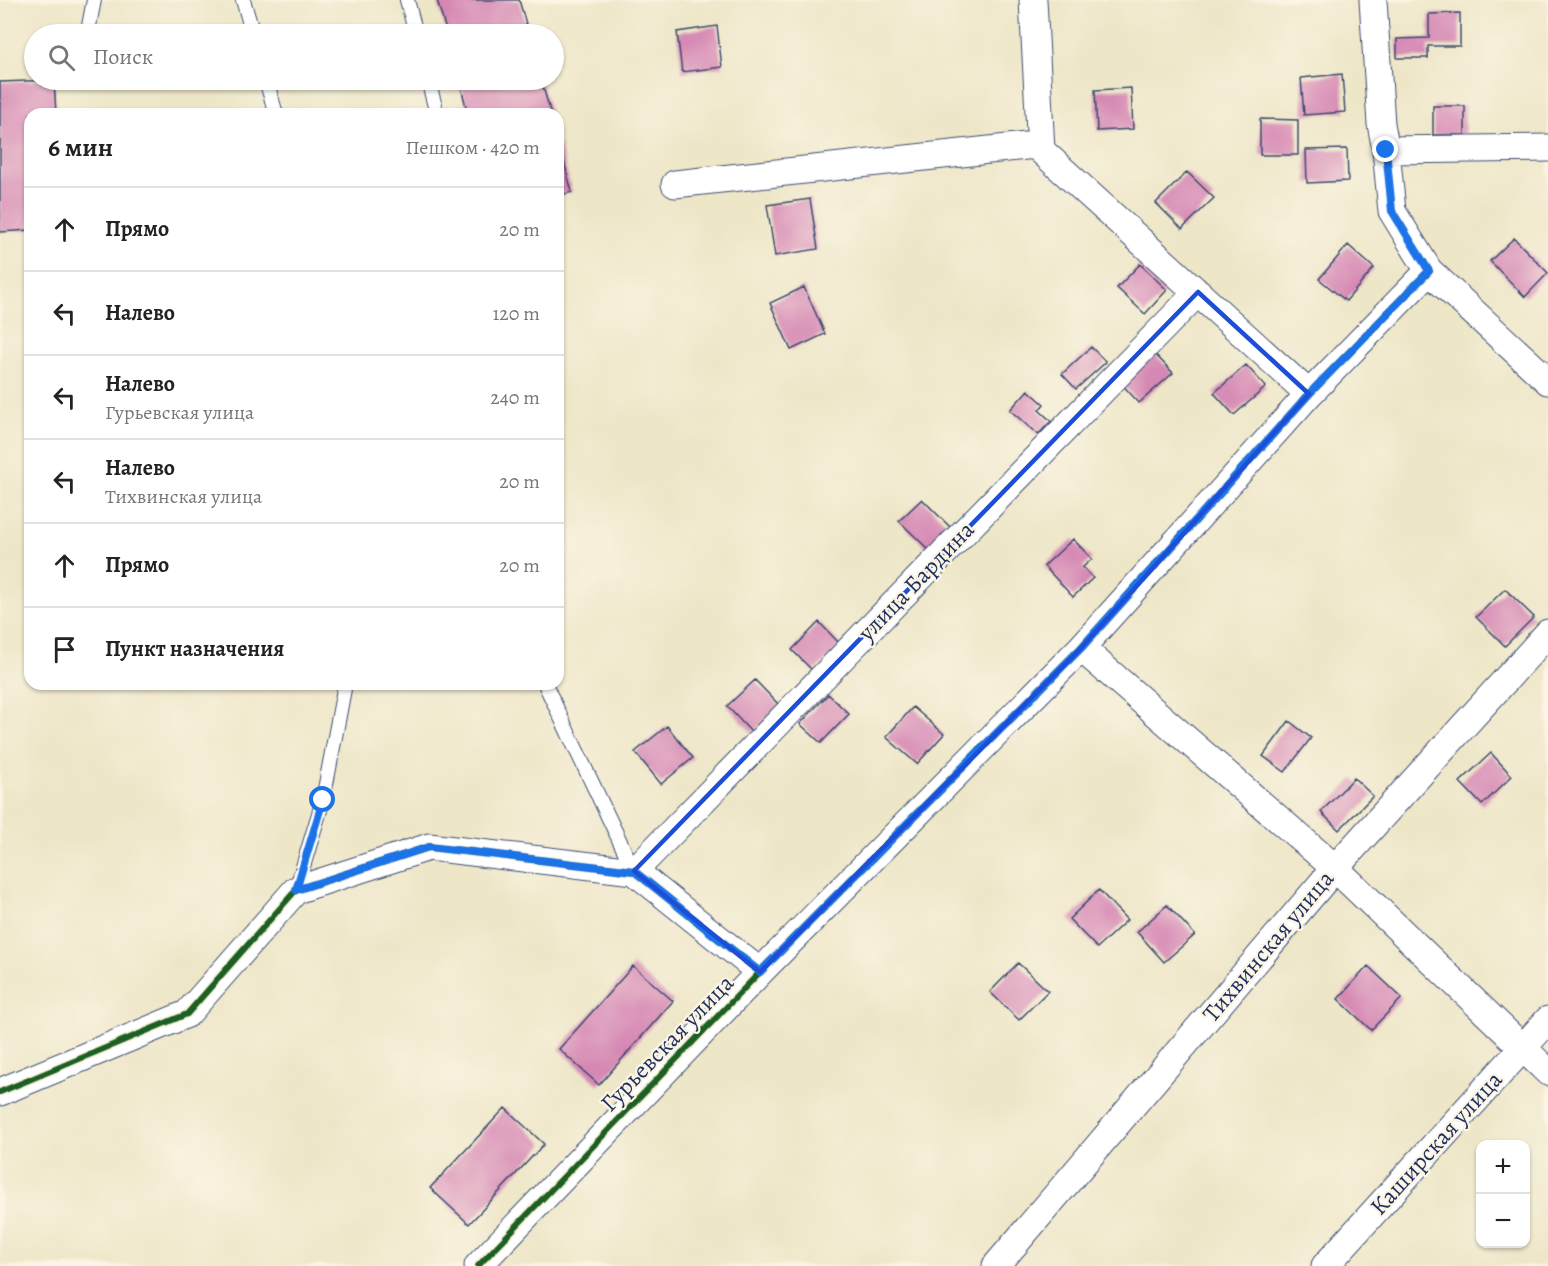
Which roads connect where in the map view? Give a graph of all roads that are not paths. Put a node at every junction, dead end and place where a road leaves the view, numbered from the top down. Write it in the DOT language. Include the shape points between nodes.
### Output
graph roads {
  1 [pos="94,0"];
  2 [pos="243,0"];
  3 [pos="407,0"];
  4 [pos="1032,0"];
  5 [pos="1373,0"];
  6 [pos="89,24"];
  7 [pos="249,24"];
  8 [pos="413,24"];
  9 [pos="269,90"];
  10 [pos="431,90"];
  11 [pos="274,108"];
  12 [pos="435,108"];
  13 [pos="1548,148"];
  14 [pos="1041,150"];
  15 [pos="1386,150"];
  16 [pos="675,184"];
  17 [pos="1429,271"];
  18 [pos="1198,292"];
  19 [pos="1548,381"];
  20 [pos="1309,394"];
  21 [pos="1548,633"];
  22 [pos="1081,648"];
  23 [pos="344,690"];
  24 [pos="548,690"];
  25 [pos="1335,868"];
  26 [pos="634,871"];
  27 [pos="296,890"];
  28 [pos="760,972"];
  29 [pos="1548,1020"];
  30 [pos="1523,1048"];
  31 [pos="1548,1072"];
  32 [pos="0,1092"];
  33 [pos="478,1266"];
  34 [pos="996,1266"];
  35 [pos="1324,1266"];
  1 -- 6 [label="lane"];
  2 -- 7 [label="lane"];
  3 -- 8 [label="lane"];
  4 -- 14 [label="street"];
  5 -- 15 [label="street" via="1380,124"];
  9 -- 11 [label="lane"];
  10 -- 12 [label="lane"];
  13 -- 15 [label="street"];
  14 -- 16 [label="street" via="1035,145"];
  14 -- 18 [label="street"];
  15 -- 17 [label="street" via="1392,211"];
  17 -- 19 [label="street"];
  17 -- 20 [label="street, Гурьевская улица"];
  18 -- 20 [label="street"];
  18 -- 26 [label="street, улица Бардина"];
  20 -- 22 [label="street, Гурьевская улица"];
  21 -- 25 [label="street, Тихвинская улица"];
  22 -- 25 [label="street"];
  22 -- 28 [label="street, Гурьевская улица"];
  23 -- 27 [label="lane" via="323,800"];
  24 -- 26 [label="lane"];
  25 -- 30 [label="street"];
  25 -- 34 [label="street, Тихвинская улица"];
  26 -- 27 [label="street" via="429,847"];
  26 -- 28 [label="street"];
  27 -- 32 [label="street" via="187,1014"];
  28 -- 33 [label="street, Гурьевская улица"];
  29 -- 30 [label="street, Каширская улица"];
  30 -- 31 [label="street"];
  30 -- 35 [label="street, Каширская улица"];
}
